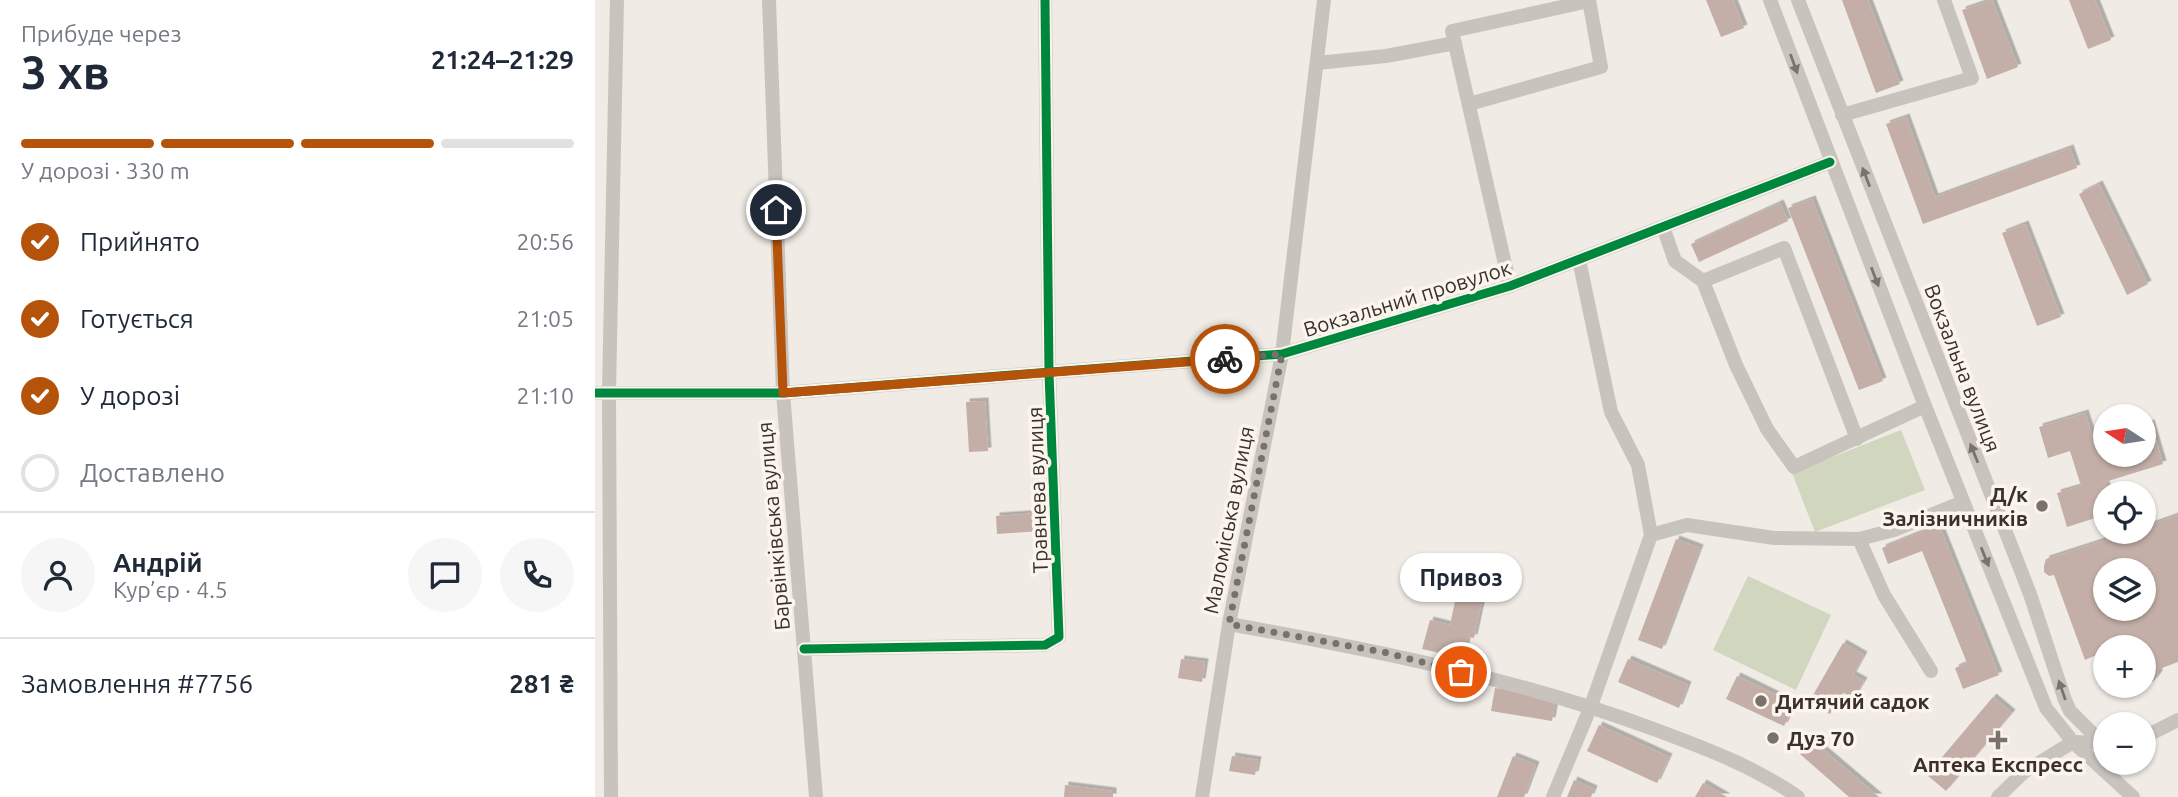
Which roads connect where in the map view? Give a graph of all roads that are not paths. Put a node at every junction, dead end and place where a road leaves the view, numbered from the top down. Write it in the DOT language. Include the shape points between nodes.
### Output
graph roads {
  1 [pos="617,0"];
  2 [pos="769,0"];
  3 [pos="1045,0"];
  4 [pos="1324,0"];
  5 [pos="1589,0"];
  6 [pos="1770,0"];
  7 [pos="1798,0"];
  8 [pos="1944,0"];
  9 [pos="1453,37"];
  10 [pos="1317,63"];
  11 [pos="1469,104"];
  12 [pos="1842,116"];
  13 [pos="1831,162"];
  14 [pos="1663,227"];
  15 [pos="1579,260"];
  16 [pos="1703,281"];
  17 [pos="1510,286"];
  18 [pos="1282,354"];
  19 [pos="1049,373"];
  20 [pos="602,392"];
  21 [pos="783,393"];
  22 [pos="1925,406"];
  23 [pos="1857,439"];
  24 [pos="1963,502"];
  25 [pos="1651,535"];
  26 [pos="1859,539"];
  27 [pos="1229,624"];
  28 [pos="804,649"];
  29 [pos="1931,671"];
  30 [pos="1591,706"];
  31 [pos="2178,719"];
  32 [pos="2156,731"];
  33 [pos="2093,733"];
  34 [pos="2073,743"];
  35 [pos="2093,743"];
  36 [pos="611,797"];
  37 [pos="816,797"];
  38 [pos="1202,797"];
  39 [pos="1553,797"];
  40 [pos="1798,797"];
  41 [pos="1998,797"];
  42 [pos="2133,797"];
  1 -- 20 [label="street"];
  2 -- 21 [label="street, Барвінківська вулиця"];
  3 -- 19 [label="street, Травнева вулиця"];
  4 -- 10 [label="street, Маломіська вулиця"];
  5 -- 9 [label="street"];
  5 -- 11 [label="street" via="1601,67"];
  6 -- 13 [label="street, one-way"];
  7 -- 12 [label="street, Вокзальна вулиця"];
  8 -- 12 [label="street" via="1972,78"];
  9 -- 10 [label="street" via="1386,56"];
  9 -- 11 [label="street"];
  10 -- 18 [label="street, Маломіська вулиця"];
  11 -- 17 [label="street"];
  33 -- 12 [label="street, Вокзальна вулиця, one-way" via="2065,700 2030,594"];
  13 -- 14 [label="street, Вокзальний провулок"];
  13 -- 22 [label="street, one-way"];
  14 -- 15 [label="street, Вокзальний провулок"];
  14 -- 16 [label="street" via="1675,261"];
  15 -- 17 [label="street, Вокзальний провулок"];
  15 -- 25 [label="street" via="1611,412 1638,465"];
  16 -- 23 [label="street" via="1767,429 1794,467"];
  16 -- 23 [label="street" via="1784,248"];
  17 -- 18 [label="street, Вокзальний провулок"];
  18 -- 19 [label="street, Вокзальний провулок"];
  18 -- 27 [label="street, Маломіська вулиця"];
  19 -- 21 [label="street, Вокзальний провулок"];
  19 -- 28 [label="street, Травнева вулиця" via="1060,632 1055,641 1040,646"];
  20 -- 21 [label="street, Вокзальний провулок"];
  20 -- 36 [label="street"];
  21 -- 28 [label="street, Барвінківська вулиця"];
  22 -- 23 [label="street"];
  22 -- 24 [label="street"];
  24 -- 26 [label="street"];
  24 -- 34 [label="street, one-way" via="2046,708"];
  25 -- 26 [label="street" via="1687,525 1774,538"];
  25 -- 30 [label="street"];
  26 -- 29 [label="street" via="1884,595"];
  27 -- 30 [label="street" via="1383,652"];
  27 -- 38 [label="street, Маломіська вулиця"];
  28 -- 37 [label="street, Барвінківська вулиця"];
  30 -- 39 [label="street"];
  30 -- 40 [label="street" via="1732,758"];
  31 -- 32 [label="street"];
  34 -- 35 [label="street"];
  34 -- 41 [label="street" via="2024,772"];
  34 -- 42 [label="street"];
}
